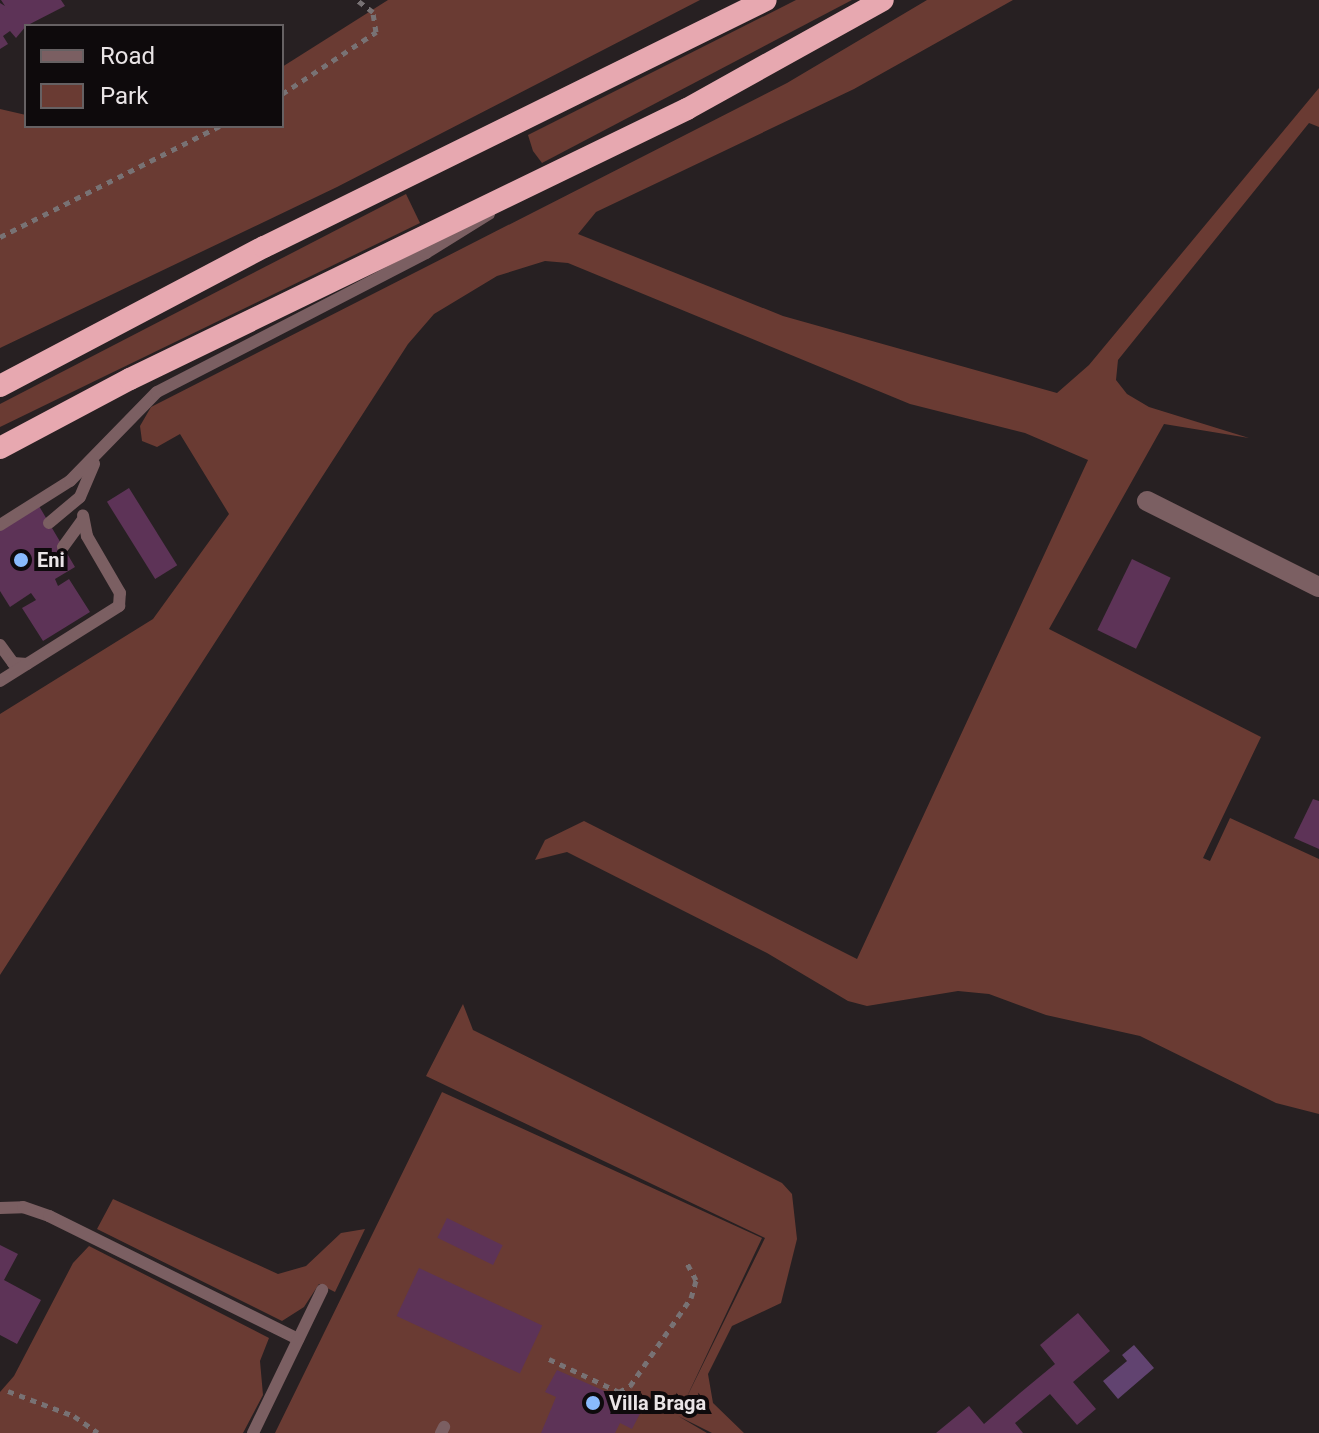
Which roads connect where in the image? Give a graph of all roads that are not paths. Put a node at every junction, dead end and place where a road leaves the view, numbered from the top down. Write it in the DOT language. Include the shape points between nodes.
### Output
graph roads {
  1 [pos="766,0"];
  2 [pos="883,0"];
  3 [pos="552,176"];
  4 [pos="0,386"];
  5 [pos="105,443"];
  6 [pos="0,448"];
  7 [pos="86,484"];
  8 [pos="1147,501"];
  9 [pos="83,515"];
  10 [pos="49,523"];
  11 [pos="0,525"];
  12 [pos="63,547"];
  13 [pos="1319,587"];
  14 [pos="0,645"];
  15 [pos="31,663"];
  16 [pos="0,681"];
  17 [pos="0,1208"];
  18 [pos="322,1290"];
  19 [pos="298,1339"];
  20 [pos="253,1433"];
  1 -- 4 [label="highway" via="264,247"];
  2 -- 3 [label="highway" via="738,82"];
  3 -- 5 [label="lane" via="426,253 169,384 136,408"];
  3 -- 6 [label="highway" via="130,379"];
  5 -- 7 [label="lane"];
  5 -- 11 [label="lane" via="70,481"];
  7 -- 9 [label="lane"];
  7 -- 10 [label="lane" via="75,504"];
  8 -- 13 [label="street"];
  9 -- 12 [label="lane" via="77,535"];
  9 -- 15 [label="lane" via="87,536 120,593 119,606"];
  14 -- 15 [label="lane" via="13,663"];
  15 -- 16 [label="lane"];
  17 -- 19 [label="lane" via="23,1207 49,1216"];
  18 -- 19 [label="lane"];
  19 -- 20 [label="lane"];
}
